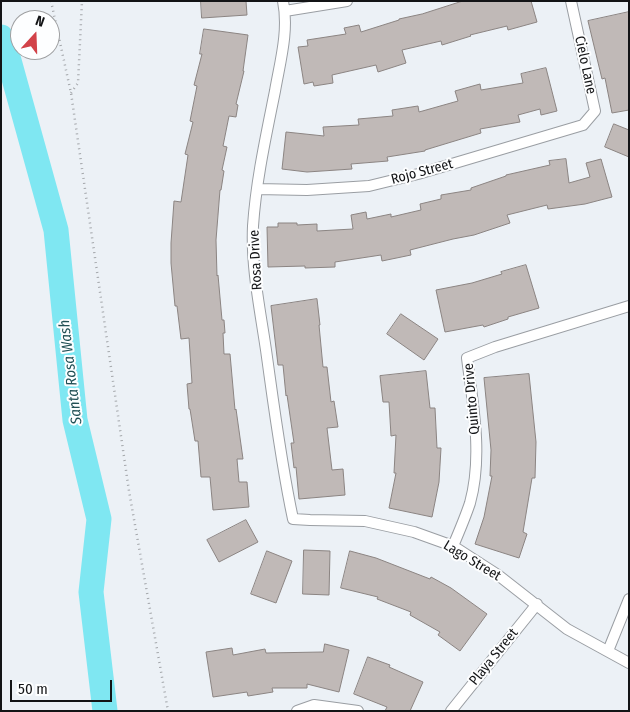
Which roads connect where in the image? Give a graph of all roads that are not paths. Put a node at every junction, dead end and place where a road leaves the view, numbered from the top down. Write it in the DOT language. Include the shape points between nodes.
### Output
graph roads {
  1 [pos="347,1"];
  2 [pos="571,1"];
  3 [pos="284,6"];
  4 [pos="583,125"];
  5 [pos="257,188"];
  6 [pos="629,306"];
  7 [pos="293,518"];
  8 [pos="453,546"];
  9 [pos="629,599"];
  10 [pos="537,604"];
  11 [pos="608,651"];
  12 [pos="629,662"];
  13 [pos="297,711"];
  14 [pos="358,711"];
  15 [pos="451,711"];
  1 -- 3 [label="street"];
  2 -- 4 [label="street, Cielo Lane" via="595,111"];
  3 -- 5 [label="street, Rosa Drive" via="283,47"];
  4 -- 5 [label="street, Rojo Street" via="369,186 307,190"];
  5 -- 7 [label="street, Rosa Drive" via="253,227 254,270"];
  6 -- 8 [label="street, Quinto Drive" via="467,358 475,428 475,477 464,522"];
  7 -- 8 [label="street, Lago Street" via="364,521 414,532"];
  8 -- 10 [label="street, Lago Street"];
  9 -- 11 [label="street"];
  10 -- 11 [label="street, Lago Street" via="567,629"];
  10 -- 15 [label="street, Playa Street"];
  11 -- 12 [label="street, Lago Street"];
  13 -- 14 [label="street" via="314,706"];
}
